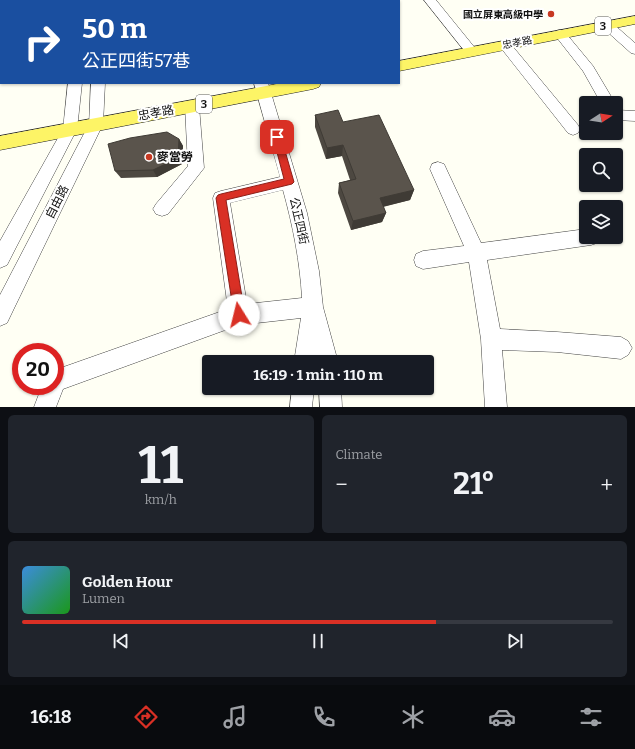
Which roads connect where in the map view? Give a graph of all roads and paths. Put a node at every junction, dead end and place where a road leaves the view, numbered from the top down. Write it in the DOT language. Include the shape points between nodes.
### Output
graph roads {
  1 [pos="430,0"];
  2 [pos="635,20"];
  3 [pos="606,25"];
  4 [pos="560,34"];
  5 [pos="505,45"];
  6 [pos="635,50"];
  7 [pos="471,51"];
  8 [pos="400,66"];
  9 [pos="75,84"];
  10 [pos="98,84"];
  11 [pos="303,84"];
  12 [pos="263,88"];
  13 [pos="604,96"];
  14 [pos="192,106"];
  15 [pos="623,115"];
  16 [pos="635,116"];
  17 [pos="96,124"];
  18 [pos="70,129"];
  19 [pos="573,129"];
  20 [pos="0,143"];
  21 [pos="438,169"];
  22 [pos="289,182"];
  23 [pos="162,209"];
  24 [pos="579,239"];
  25 [pos="477,254"];
  26 [pos="0,259"];
  27 [pos="423,260"];
  28 [pos="313,307"];
  29 [pos="239,315"];
  30 [pos="0,316"];
  31 [pos="491,340"];
  32 [pos="621,348"];
  33 [pos="306,355"];
  34 [pos="325,355"];
  35 [pos="64,378"];
  36 [pos="50,395"];
  37 [pos="302,395"];
  38 [pos="330,395"];
  39 [pos="45,407"];
  40 [pos="301,407"];
  41 [pos="331,407"];
  42 [pos="496,407"];
  1 -- 7 [label="street"];
  2 -- 3 [label="main road, 忠孝路 / 3"];
  3 -- 4 [label="main road, 忠孝路 / 3"];
  3 -- 6 [label="street"];
  4 -- 5 [label="main road, 忠孝路 / 3"];
  4 -- 13 [label="street" via="588,69"];
  5 -- 7 [label="main road, 忠孝路 / 3"];
  5 -- 19 [label="street"];
  7 -- 8 [label="main road, 忠孝路 / 3"];
  9 -- 18 [label="street, 自由路"];
  10 -- 17 [label="street, 自由路"];
  11 -- 12 [label="main road, 忠孝路 / 3"];
  12 -- 14 [label="main road, 忠孝路 / 3"];
  12 -- 22 [label="street, 公正四街"];
  14 -- 17 [label="main road, 忠孝路 / 3"];
  14 -- 23 [label="street" via="196,168"];
  15 -- 16 [label="street"];
  17 -- 18 [label="main road, 忠孝路 / 3"];
  17 -- 30 [label="street, 自由路"];
  18 -- 20 [label="main road, 忠孝路 / 3"];
  18 -- 26 [label="street, 自由路"];
  21 -- 25 [label="street"];
  22 -- 28 [label="street, 公正四街" via="310,271"];
  22 -- 29 [label="street" via="221,198"];
  24 -- 25 [label="street"];
  25 -- 27 [label="street"];
  25 -- 31 [label="street"];
  28 -- 29 [label="street"];
  28 -- 33 [label="street, 公正四街"];
  28 -- 34 [label="street"];
  29 -- 35 [label="street"];
  31 -- 32 [label="street" via="557,342"];
  31 -- 42 [label="street"];
  36 -- 39 [label="street"];
  37 -- 40 [label="street"];
  38 -- 41 [label="street"];
}
